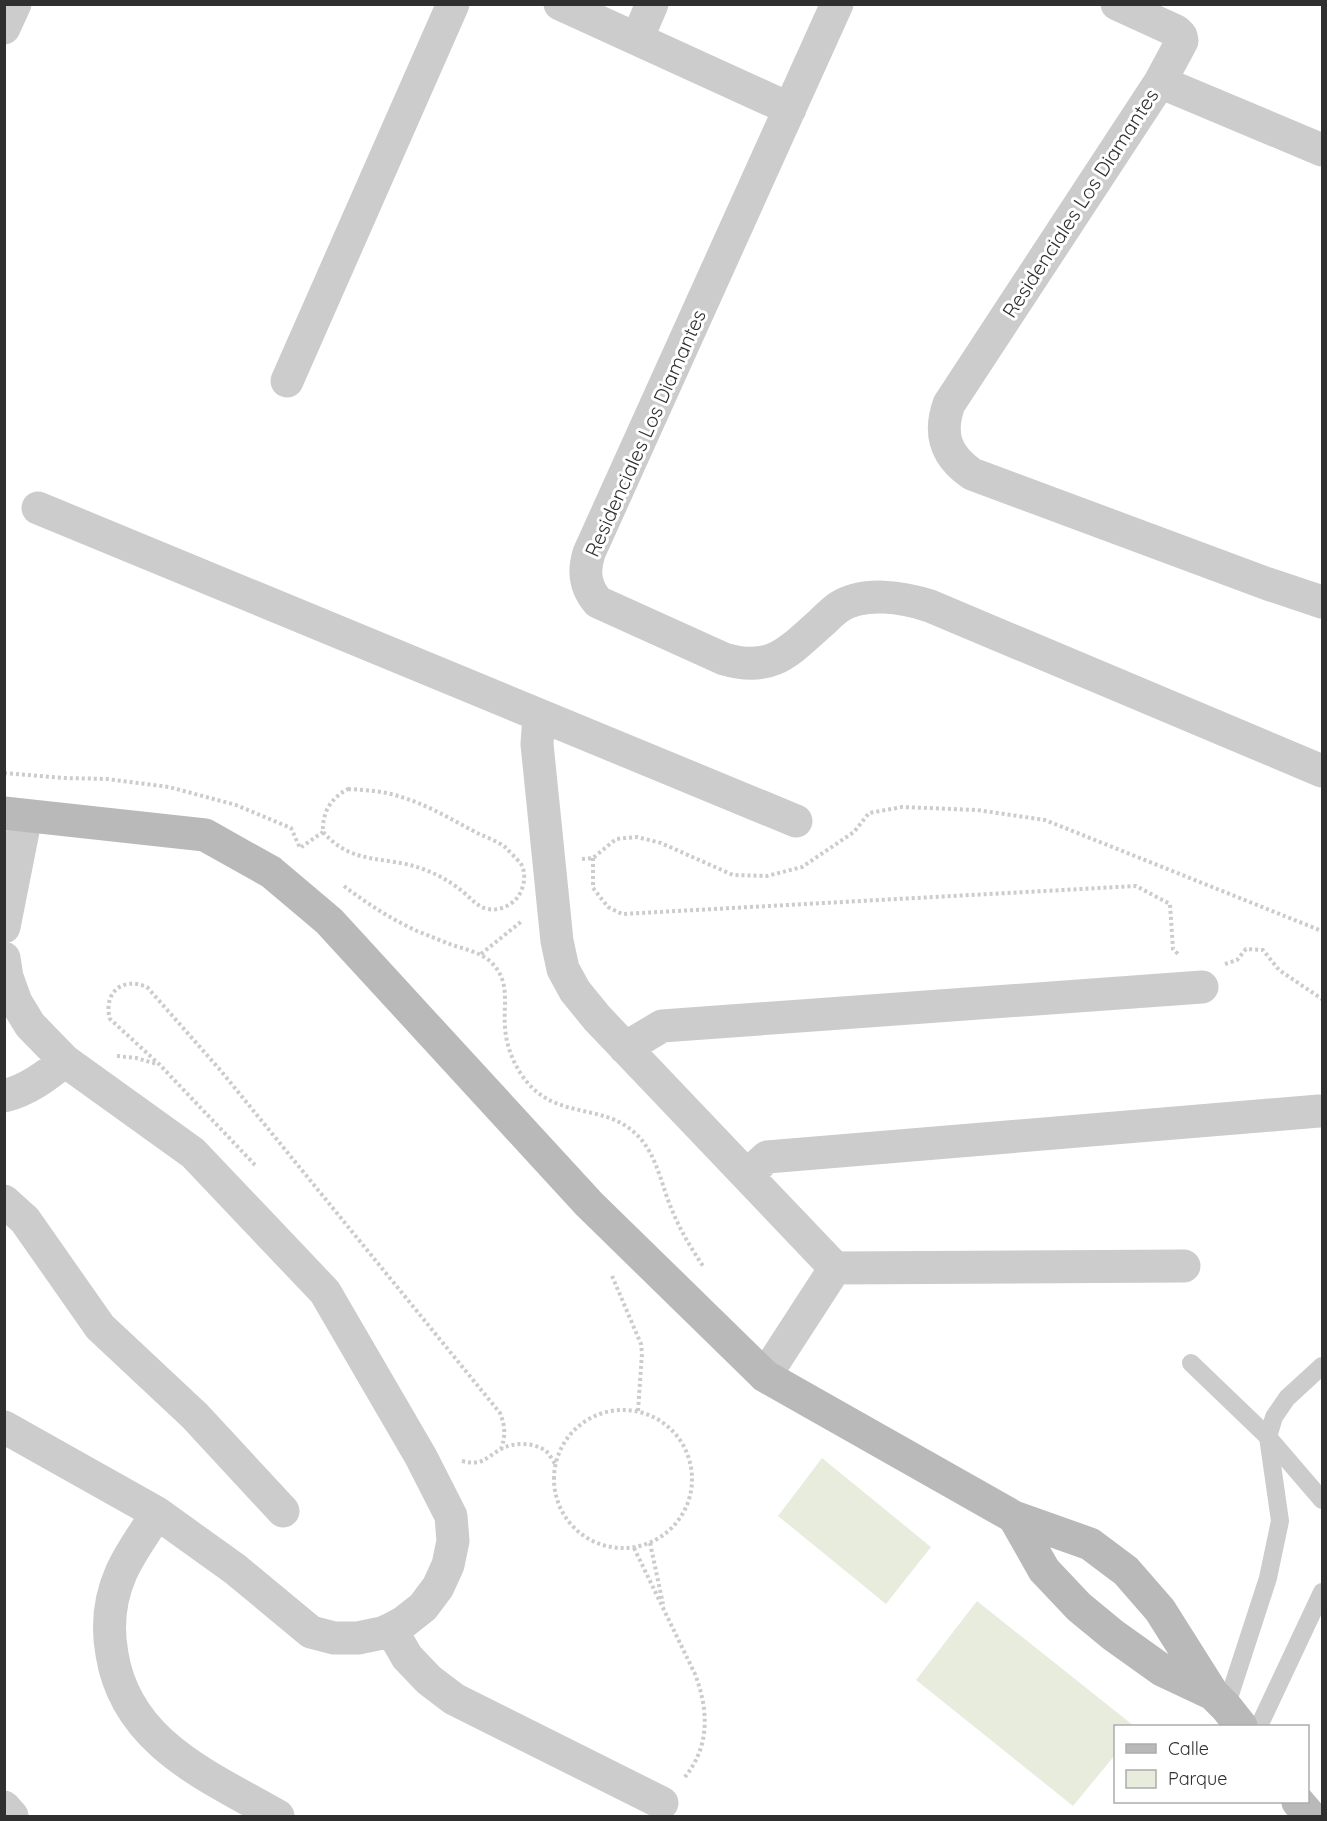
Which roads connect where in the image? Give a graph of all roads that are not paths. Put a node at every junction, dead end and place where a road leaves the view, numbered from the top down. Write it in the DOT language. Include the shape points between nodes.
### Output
graph roads {
  1 [pos="15,4"];
  2 [pos="453,4"];
  3 [pos="561,4"];
  4 [pos="652,4"];
  5 [pos="837,4"];
  6 [pos="1117,4"];
  7 [pos="4,28"];
  8 [pos="637,39"];
  9 [pos="1160,82"];
  10 [pos="790,109"];
  11 [pos="1323,150"];
  12 [pos="287,381"];
  13 [pos="38,507"];
  14 [pos="1323,602"];
  15 [pos="539,715"];
  16 [pos="1323,771"];
  17 [pos="15,814"];
  18 [pos="796,821"];
  19 [pos="4,927"];
  20 [pos="4,958"];
  21 [pos="1210,977"];
  22 [pos="625,1048"];
  23 [pos="64,1061"];
  24 [pos="4,1096"];
  25 [pos="1318,1111"];
  26 [pos="747,1175"];
  27 [pos="4,1200"];
  28 [pos="1184,1266"];
  29 [pos="836,1268"];
  30 [pos="1191,1363"];
  31 [pos="1323,1366"];
  32 [pos="765,1376"];
  33 [pos="7,1434"];
  34 [pos="1268,1437"];
  35 [pos="1323,1500"];
  36 [pos="283,1511"];
  37 [pos="157,1514"];
  38 [pos="1014,1517"];
  39 [pos="1323,1592"];
  40 [pos="391,1629"];
  41 [pos="1227,1709"];
  42 [pos="1259,1725"];
  43 [pos="662,1803"];
  44 [pos="1299,1803"];
  45 [pos="4,1807"];
  46 [pos="12,1816"];
  47 [pos="278,1816"];
  48 [pos="1310,1816"];
  1 -- 7 [label="street"];
  2 -- 12 [label="street"];
  3 -- 8 [label="street"];
  4 -- 8 [label="street"];
  5 -- 10 [label="street, Residenciales Los Diamantes"];
  6 -- 9 [label="street, Residenciales Los Diamantes" via="1181,36"];
  8 -- 10 [label="street"];
  9 -- 11 [label="street"];
  9 -- 14 [label="street, Residenciales Los Diamantes" via="949,405 943,427 945,439 955,459 972,474"];
  10 -- 16 [label="street, Residenciales Los Diamantes" via="589,553 585,570 593,596 598,602 724,659 747,664 785,655 840,606 862,599 908,599"];
  13 -- 15 [label="street"];
  15 -- 18 [label="street"];
  15 -- 22 [label="street" via="537,744 563,969 575,991"];
  17 -- 19 [label="street"];
  17 -- 32 [label="street" via="205,835 271,872 329,921 589,1204"];
  20 -- 23 [label="street" via="16,1002 30,1025"];
  21 -- 22 [label="street" via="662,1026"];
  22 -- 26 [label="street"];
  23 -- 24 [label="street" via="41,1080"];
  23 -- 40 [label="street" via="193,1153 325,1292 421,1457 451,1516 453,1541 438,1587 423,1607"];
  25 -- 26 [label="street" via="767,1157"];
  26 -- 29 [label="street"];
  27 -- 36 [label="street" via="25,1220 100,1327 195,1416"];
  28 -- 29 [label="street"];
  29 -- 32 [label="street"];
  30 -- 34 [label="lane"];
  31 -- 34 [label="lane" via="1287,1398 1274,1417"];
  32 -- 38 [label="street"];
  33 -- 37 [label="street"];
  34 -- 35 [label="lane"];
  34 -- 41 [label="lane" via="1280,1521 1268,1578"];
  37 -- 40 [label="street" via="235,1569 311,1632 334,1638 358,1638"];
  37 -- 47 [label="street" via="121,1572 111,1605 109,1639 114,1672 128,1704 155,1739 190,1766"];
  38 -- 41 [label="street" via="1044,1570 1079,1607 1162,1670"];
  38 -- 41 [label="street" via="1090,1544 1126,1571 1160,1610"];
  39 -- 42 [label="lane"];
  40 -- 43 [label="street" via="407,1657 454,1699"];
  44 -- 48 [label="street"];
  45 -- 46 [label="street"];
}
